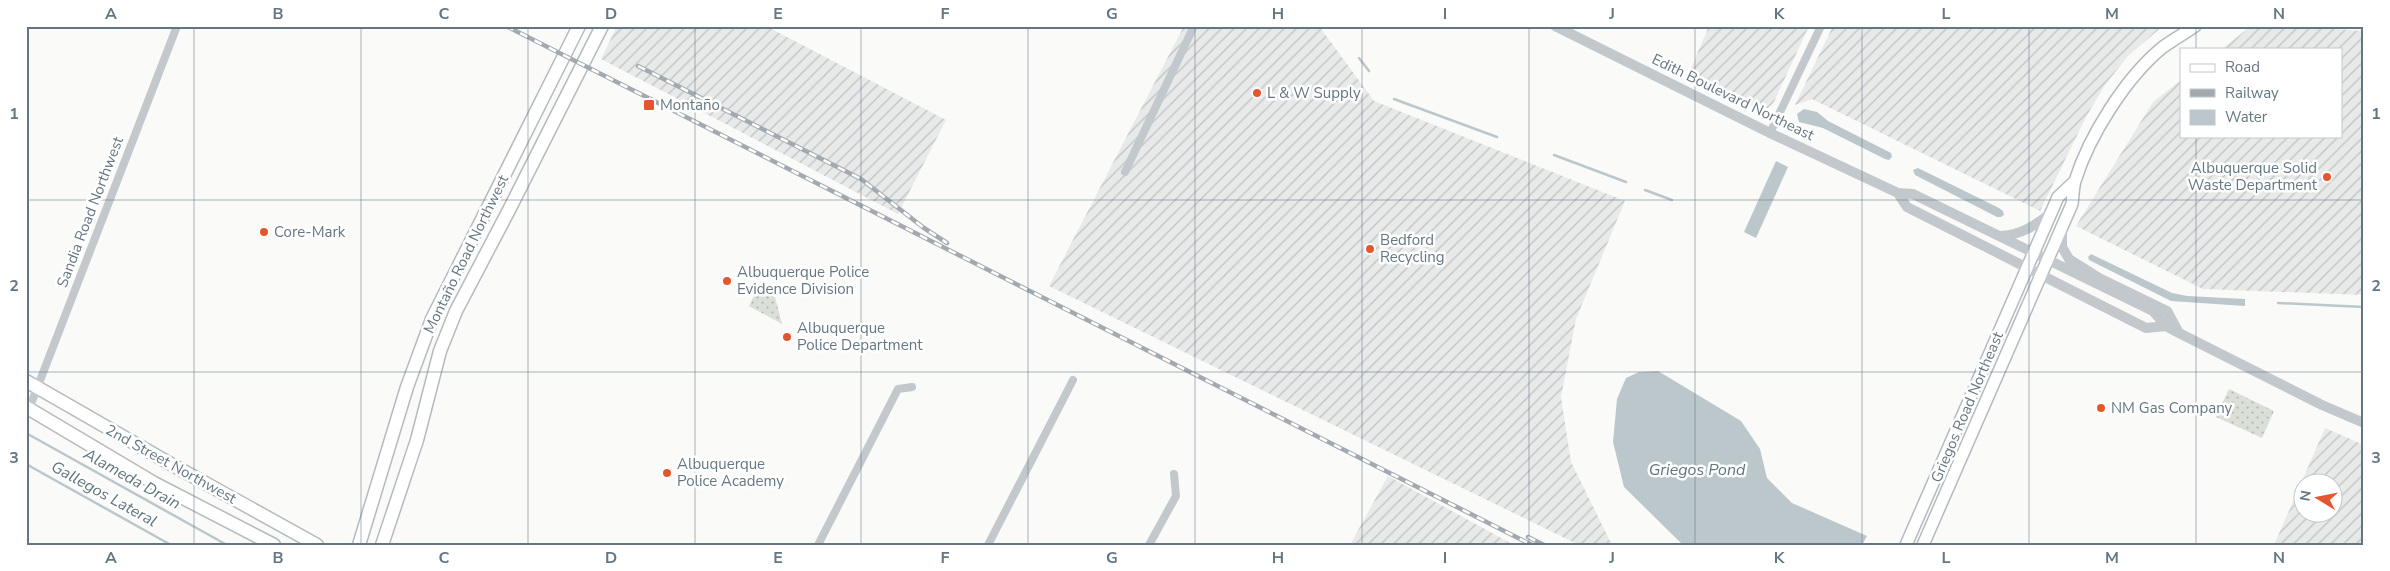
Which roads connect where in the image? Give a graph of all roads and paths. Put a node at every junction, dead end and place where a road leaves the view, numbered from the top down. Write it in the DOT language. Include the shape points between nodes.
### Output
graph roads {
  1 [pos="178,26"];
  2 [pos="579,26"];
  3 [pos="602,26"];
  4 [pos="1194,26"];
  5 [pos="1555,26"];
  6 [pos="1821,26"];
  7 [pos="2195,26"];
  8 [pos="1770,133"];
  9 [pos="1125,172"];
  10 [pos="2074,182"];
  11 [pos="1898,193"];
  12 [pos="2050,214"];
  13 [pos="2062,229"];
  14 [pos="1999,236"];
  15 [pos="2033,253"];
  16 [pos="2048,260"];
  17 [pos="2026,269"];
  18 [pos="2041,277"];
  19 [pos="2166,326"];
  20 [pos="2179,334"];
  21 [pos="1073,380"];
  22 [pos="32,385"];
  23 [pos="912,387"];
  24 [pos="28,408"];
  25 [pos="2364,423"];
  26 [pos="1174,474"];
  27 [pos="274,545"];
  28 [pos="317,545"];
  29 [pos="359,545"];
  30 [pos="382,545"];
  31 [pos="818,545"];
  32 [pos="988,545"];
  33 [pos="1150,545"];
  34 [pos="1906,545"];
  35 [pos="1923,545"];
  1 -- 22 [label="street, Sandia Road Northwest"];
  2 -- 29 [label="main road, Montaño Road Northwest" via="432,319 407,387"];
  3 -- 30 [label="main road, Montaño Road Northwest" via="510,210 472,276 450,325"];
  4 -- 9 [label="street"];
  5 -- 8 [label="street, Edith Boulevard Northeast"];
  6 -- 8 [label="street"];
  7 -- 10 [label="main road" via="2163,47 2135,74 2112,106"];
  8 -- 11 [label="street, Edith Boulevard Northeast"];
  10 -- 12 [label="main road, Griegos Road Northeast" via="2058,197"];
  10 -- 13 [label="main road, Griegos Road Northeast" via="2072,204"];
  11 -- 14 [label="street, Edith Boulevard Northeast" via="1913,194"];
  11 -- 17 [label="street, Edith Boulevard Northeast" via="1907,207"];
  12 -- 14 [label="street" via="2026,231"];
  12 -- 15 [label="main road, Griegos Road Northeast"];
  13 -- 16 [label="main road, Griegos Road Northeast"];
  13 -- 20 [label="street" via="2062,246 2068,259 2167,311"];
  14 -- 15 [label="street, Edith Boulevard Northeast"];
  15 -- 16 [label="street, Edith Boulevard Northeast"];
  15 -- 17 [label="main road, Griegos Road Northeast"];
  16 -- 18 [label="main road, Griegos Road Northeast"];
  16 -- 19 [label="street, Edith Boulevard Northeast" via="2152,312"];
  17 -- 18 [label="street, Edith Boulevard Northeast"];
  17 -- 34 [label="main road, Griegos Road Northeast"];
  18 -- 19 [label="street, Edith Boulevard Northeast" via="2146,328"];
  18 -- 35 [label="main road, Griegos Road Northeast"];
  19 -- 20 [label="street, Edith Boulevard Northeast"];
  20 -- 25 [label="street, Edith Boulevard Northeast"];
  21 -- 32 [label="street"];
  22 -- 24 [label="street, Sandia Road Northwest"];
  22 -- 28 [label="main road, 2nd Street Northwest"];
  23 -- 31 [label="street" via="898,389"];
  24 -- 27 [label="main road, 2nd Street Northwest" via="154,483"];
  26 -- 33 [label="street" via="1176,496"];
}
